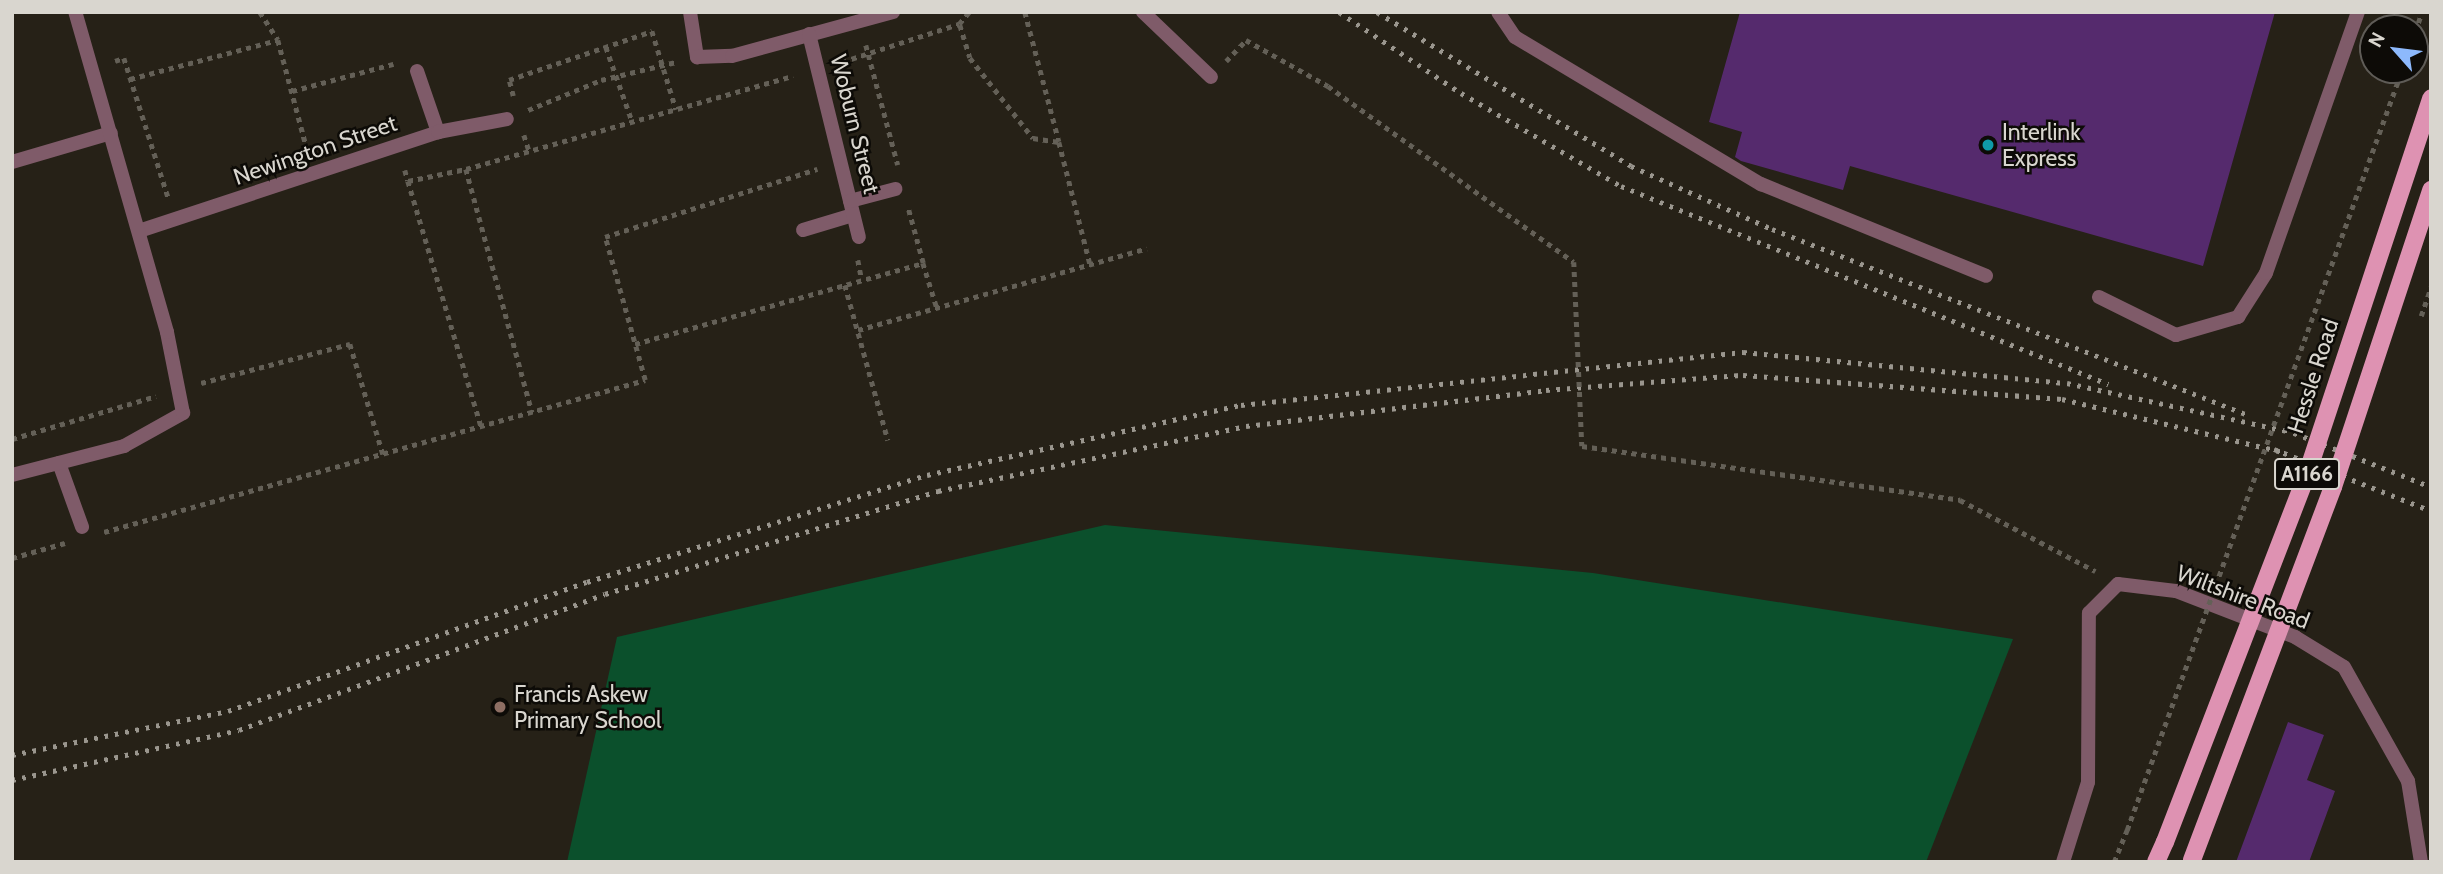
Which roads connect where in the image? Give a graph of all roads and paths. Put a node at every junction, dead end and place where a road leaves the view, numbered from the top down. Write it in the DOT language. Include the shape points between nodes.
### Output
graph roads {
  1 [pos="75,12"];
  2 [pos="260,12"];
  3 [pos="690,12"];
  4 [pos="893,12"];
  5 [pos="969,12"];
  6 [pos="1025,12"];
  7 [pos="1143,12"];
  8 [pos="1498,12"];
  9 [pos="2358,12"];
  10 [pos="960,24"];
  11 [pos="809,34"];
  12 [pos="278,40"];
  13 [pos="606,47"];
  14 [pos="697,57"];
  15 [pos="92,68"];
  16 [pos="818,69"];
  17 [pos="416,71"];
  18 [pos="1211,77"];
  19 [pos="130,79"];
  20 [pos="2397,84"];
  21 [pos="292,91"];
  22 [pos="2431,98"];
  23 [pos="676,109"];
  24 [pos="512,116"];
  25 [pos="632,121"];
  26 [pos="438,132"];
  27 [pos="111,133"];
  28 [pos="1059,142"];
  29 [pos="400,146"];
  30 [pos="529,150"];
  31 [pos="842,161"];
  32 [pos="12,162"];
  33 [pos="466,169"];
  34 [pos="314,174"];
  35 [pos="408,181"];
  36 [pos="895,189"];
  37 [pos="2431,190"];
  38 [pos="851,208"];
  39 [pos="175,222"];
  40 [pos="803,230"];
  41 [pos="139,231"];
  42 [pos="859,237"];
  43 [pos="1147,248"];
  44 [pos="923,263"];
  45 [pos="1090,264"];
  46 [pos="1986,276"];
  47 [pos="845,285"];
  48 [pos="2099,297"];
  49 [pos="937,308"];
  50 [pos="858,330"];
  51 [pos="178,389"];
  52 [pos="532,412"];
  53 [pos="481,426"];
  54 [pos="12,439"];
  55 [pos="888,440"];
  56 [pos="383,454"];
  57 [pos="60,463"];
  58 [pos="12,475"];
  59 [pos="82,527"];
  60 [pos="98,534"];
  61 [pos="73,541"];
  62 [pos="12,558"];
  63 [pos="2118,584"];
  64 [pos="2191,861"];
  65 [pos="2063,862"];
  66 [pos="2114,862"];
  67 [pos="2156,862"];
  68 [pos="2421,862"];
  1 -- 15 [label="street"];
  2 -- 12 [label="path"];
  3 -- 14 [label="street"];
  4 -- 11 [label="street, Woburn Street"];
  5 -- 10 [label="path"];
  6 -- 28 [label="path"];
  7 -- 18 [label="street"];
  8 -- 46 [label="street" via="1515,37 1761,184"];
  9 -- 48 [label="street" via="2266,273 2238,317 2176,335"];
  10 -- 16 [label="path"];
  10 -- 28 [label="path" via="970,58 1033,138"];
  11 -- 14 [label="street, Woburn Street" via="732,56"];
  11 -- 16 [label="street, Woburn Street"];
  12 -- 19 [label="path"];
  12 -- 21 [label="path"];
  13 -- 23 [label="path" via="652,31"];
  13 -- 24 [label="path" via="509,80"];
  13 -- 25 [label="path"];
  14 -- 24 [label="path" via="601,80"];
  15 -- 19 [label="path" via="124,58"];
  15 -- 27 [label="street"];
  16 -- 23 [label="path"];
  16 -- 31 [label="street, Woburn Street"];
  17 -- 21 [label="path" via="414,59"];
  17 -- 26 [label="street"];
  18 -- 63 [label="path, bridge" via="1246,40 1328,86 1574,262 1582,446 1960,500"];
  19 -- 39 [label="path"];
  20 -- 66 [label="path, bridge"];
  21 -- 34 [label="path"];
  22 -- 67 [label="main road, Hessle Road / A1166, bridge" via="2306,477"];
  23 -- 25 [label="path"];
  24 -- 26 [label="street, Newington Street"];
  24 -- 30 [label="path"];
  25 -- 30 [label="path"];
  26 -- 29 [label="street, Newington Street"];
  27 -- 32 [label="street"];
  27 -- 41 [label="street"];
  28 -- 45 [label="path"];
  29 -- 34 [label="street, Newington Street"];
  29 -- 35 [label="path"];
  30 -- 33 [label="path"];
  31 -- 38 [label="street, Woburn Street"];
  31 -- 52 [label="path" via="605,237 645,380"];
  33 -- 35 [label="path"];
  33 -- 52 [label="path"];
  34 -- 39 [label="street, Newington Street"];
  35 -- 53 [label="path"];
  36 -- 38 [label="street"];
  37 -- 64 [label="main road, A1166, bridge" via="2333,487"];
  38 -- 40 [label="street, Woburn Street"];
  38 -- 42 [label="street"];
  39 -- 41 [label="street, Newington Street"];
  41 -- 51 [label="street"];
  43 -- 45 [label="path"];
  44 -- 49 [label="path"];
  45 -- 49 [label="path"];
  47 -- 50 [label="path"];
  49 -- 50 [label="path"];
  50 -- 55 [label="path"];
  51 -- 54 [label="path"];
  51 -- 56 [label="path" via="350,344"];
  51 -- 57 [label="street" via="183,414 124,446"];
  52 -- 53 [label="path"];
  53 -- 56 [label="path"];
  56 -- 60 [label="path"];
  57 -- 58 [label="street"];
  57 -- 59 [label="street"];
  61 -- 62 [label="path"];
  63 -- 65 [label="street" via="2089,613 2088,782"];
  63 -- 68 [label="street, Wiltshire Road" via="2176,591 2295,637 2344,667 2408,781"];
}
